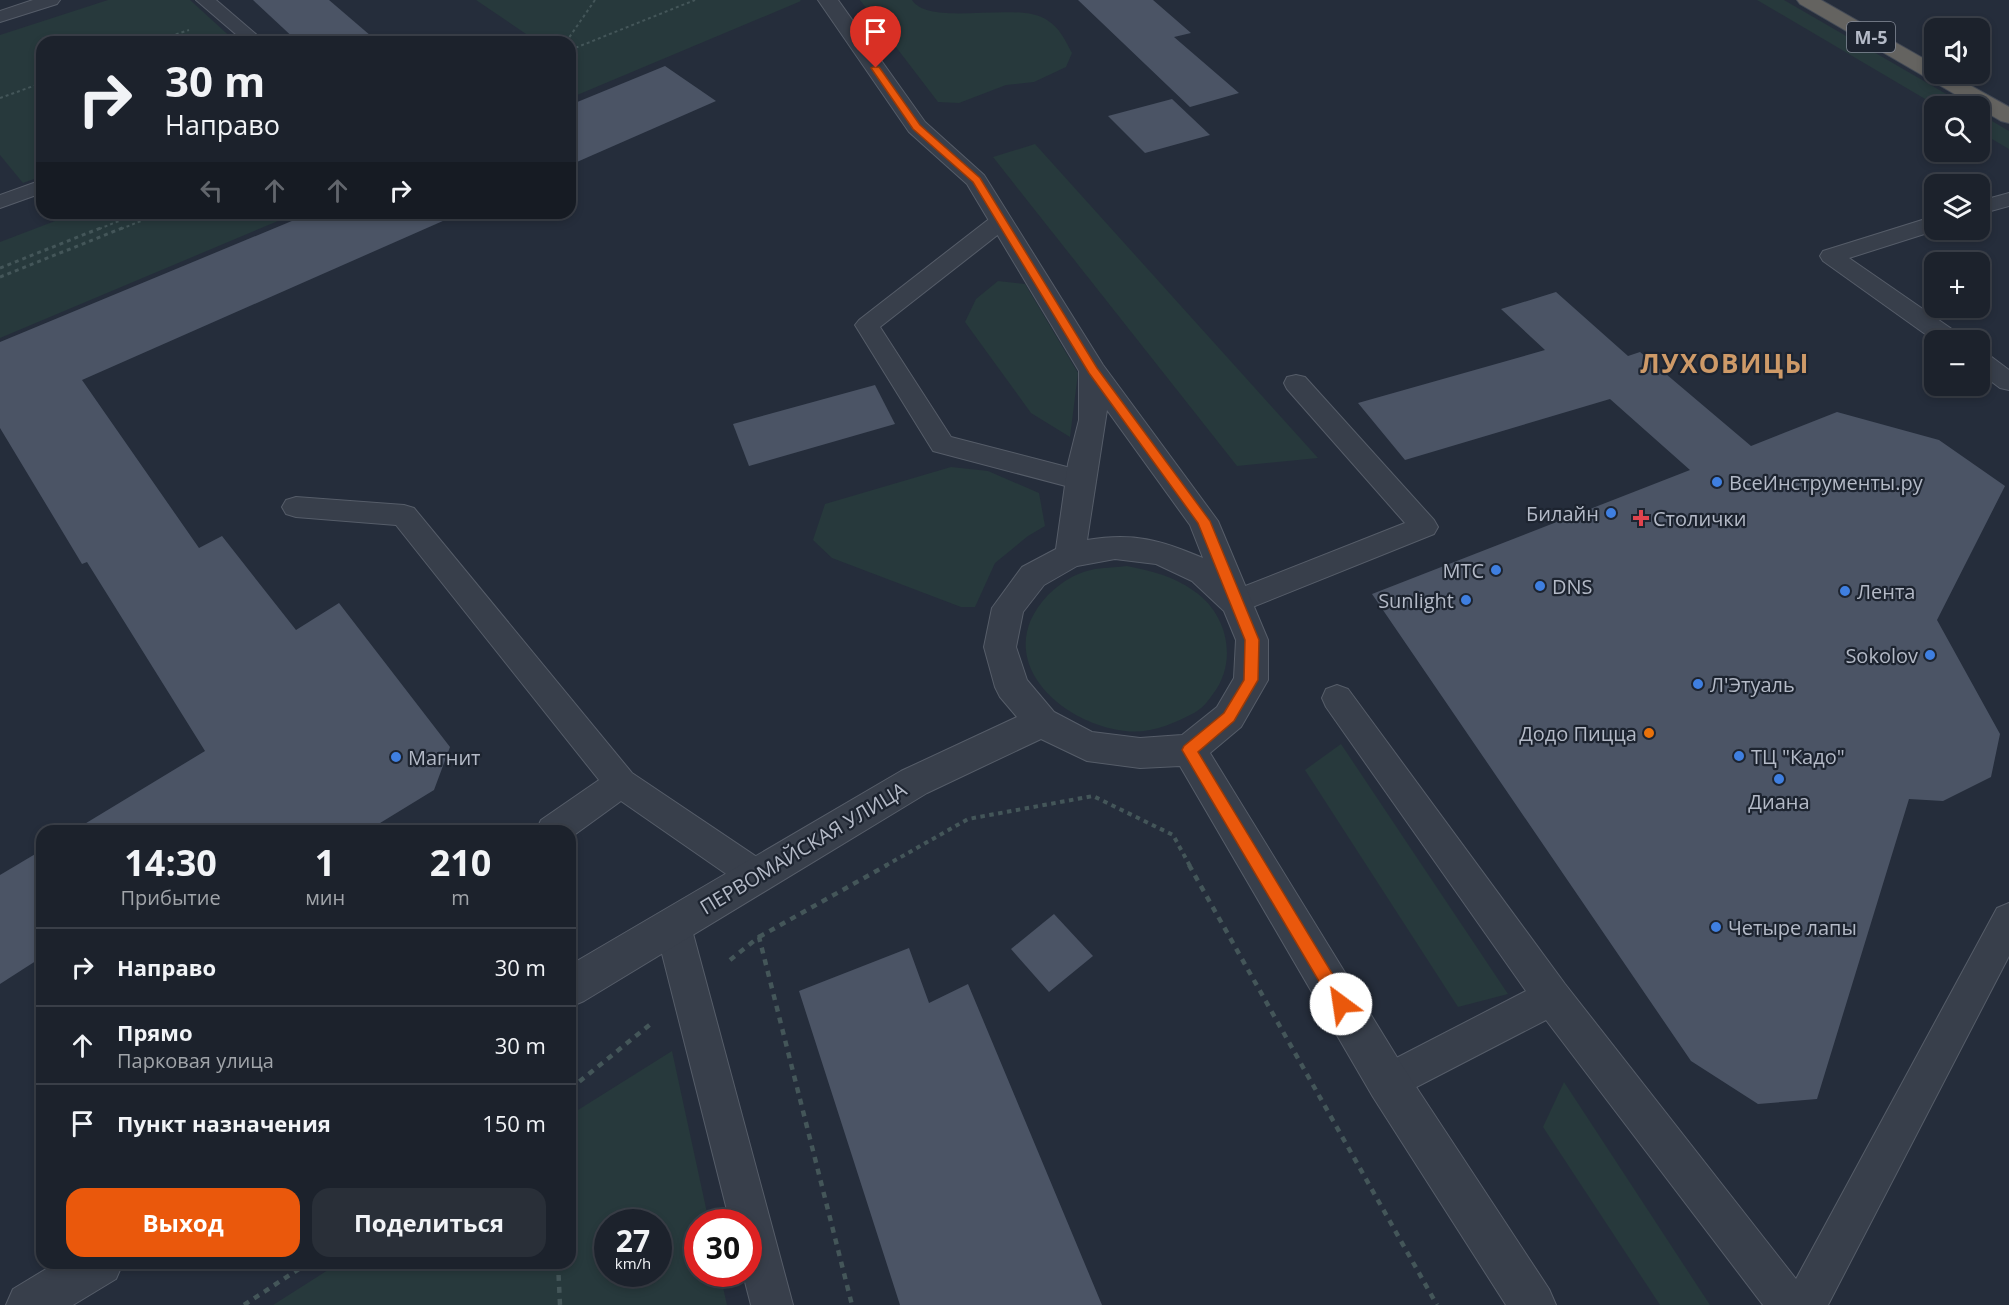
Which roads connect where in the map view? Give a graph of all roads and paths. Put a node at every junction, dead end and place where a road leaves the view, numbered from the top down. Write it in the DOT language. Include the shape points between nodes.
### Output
graph roads {
  1 [pos="51,0"];
  2 [pos="206,0"];
  3 [pos="595,0"];
  4 [pos="695,0"];
  5 [pos="828,0"];
  6 [pos="1807,0"];
  7 [pos="18,5"];
  8 [pos="0,17"];
  9 [pos="249,36"];
  10 [pos="570,36"];
  11 [pos="576,48"];
  12 [pos="36,85"];
  13 [pos="0,98"];
  14 [pos="2009,116"];
  15 [pos="36,188"];
  16 [pos="2009,199"];
  17 [pos="0,202"];
  18 [pos="1990,205"];
  19 [pos="124,219"];
  20 [pos="146,219"];
  21 [pos="1001,221"];
  22 [pos="1924,226"];
  23 [pos="0,268"];
  24 [pos="0,277"];
  25 [pos="1936,330"];
  26 [pos="1990,369"];
  27 [pos="1093,371"];
  28 [pos="2009,382"];
  29 [pos="1296,383"];
  30 [pos="1081,480"];
  31 [pos="296,507"];
  32 [pos="1070,555"];
  33 [pos="1235,602"];
  34 [pos="1337,698"];
  35 [pos="1042,722"];
  36 [pos="1189,750"];
  37 [pos="621,783"];
  38 [pos="562,825"];
  39 [pos="757,876"];
  40 [pos="2009,920"];
  41 [pos="673,926"];
  42 [pos="759,937"];
  43 [pos="576,983"];
  44 [pos="1551,997"];
  45 [pos="1388,1082"];
  46 [pos="90,1269"];
  47 [pos="299,1269"];
  48 [pos="558,1269"];
  49 [pos="29,1305"];
  50 [pos="244,1305"];
  51 [pos="560,1305"];
  52 [pos="772,1305"];
  53 [pos="1437,1305"];
  54 [pos="1533,1305"];
  55 [pos="1789,1305"];
  56 [pos="1805,1305"];
  1 -- 7 [label="lane"];
  2 -- 9 [label="lane"];
  3 -- 10 [label="path"];
  4 -- 11 [label="path"];
  5 -- 21 [label="street" via="917,127 976,180"];
  6 -- 14 [label="highway, М-5"];
  7 -- 8 [label="lane"];
  12 -- 13 [label="path"];
  15 -- 17 [label="lane"];
  16 -- 18 [label="lane"];
  19 -- 23 [label="path"];
  20 -- 24 [label="path"];
  21 -- 27 [label="street"];
  21 -- 30 [label="lane" via="867,325 942,444"];
  22 -- 25 [label="lane" via="1831,256"];
  26 -- 28 [label="lane"];
  27 -- 30 [label="street" via="1093,420"];
  27 -- 33 [label="street" via="1203,521"];
  29 -- 33 [label="lane" via="1424,527"];
  30 -- 32 [label="street"];
  31 -- 37 [label="lane" via="404,515"];
  32 -- 33 [label="street" via="1115,547 1161,553 1203,572"];
  32 -- 35 [label="street" via="1033,576 1008,608 1000,647 1012,687"];
  33 -- 36 [label="street" via="1252,640 1251,680 1229,717"];
  34 -- 44 [label="lane"];
  35 -- 36 [label="street" via="1087,746 1140,753"];
  35 -- 39 [label="street, ПЕРВОМАЙСКАЯ УЛИЦА" via="914,782"];
  36 -- 45 [label="street"];
  37 -- 38 [label="lane"];
  37 -- 39 [label="lane"];
  39 -- 41 [label="street, ПЕРВОМАЙСКАЯ УЛИЦА"];
  40 -- 56 [label="lane"];
  41 -- 43 [label="street, ПЕРВОМАЙСКАЯ УЛИЦА"];
  41 -- 52 [label="lane"];
  42 -- 53 [label="path" via="968,819 1093,796 1173,835"];
  44 -- 45 [label="lane"];
  44 -- 55 [label="lane"];
  45 -- 54 [label="street"];
  46 -- 49 [label="street"];
  47 -- 50 [label="path"];
  48 -- 51 [label="path"];
}
